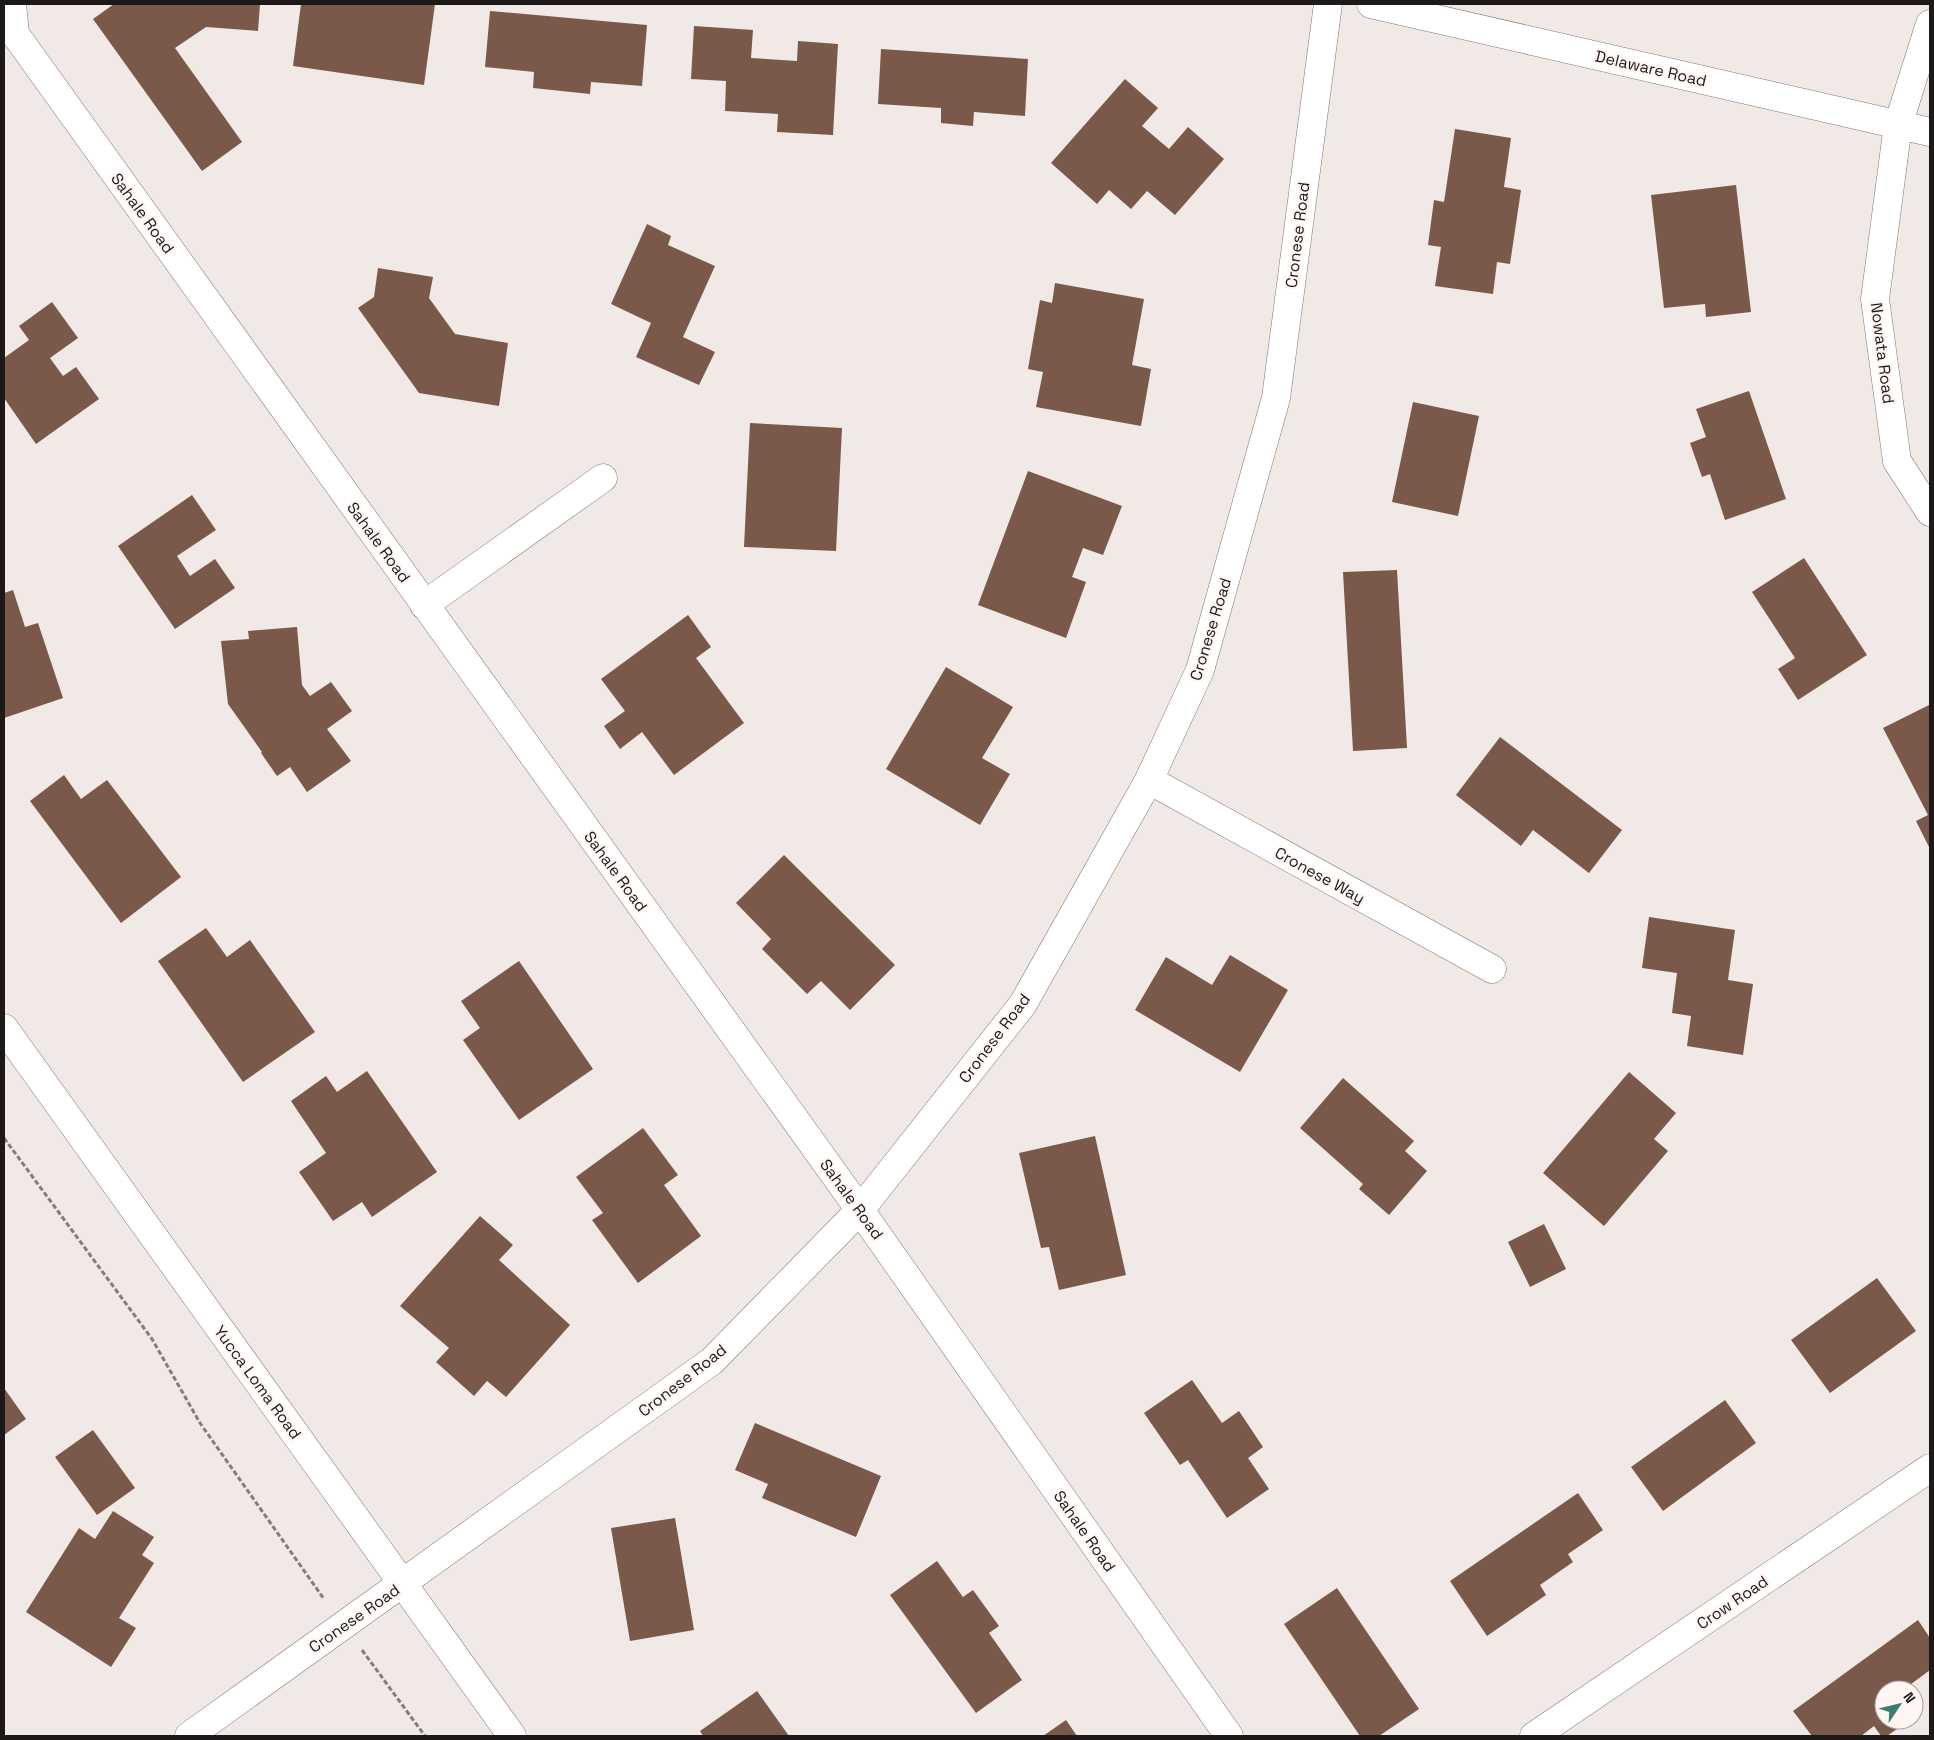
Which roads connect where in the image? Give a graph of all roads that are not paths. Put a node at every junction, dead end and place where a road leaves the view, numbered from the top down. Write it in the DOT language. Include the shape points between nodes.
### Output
graph roads {
  1 [pos="12,4"];
  2 [pos="1328,4"];
  3 [pos="1371,4"];
  4 [pos="1930,24"];
  5 [pos="1898,126"];
  6 [pos="1930,132"];
  7 [pos="603,478"];
  8 [pos="1930,512"];
  9 [pos="424,606"];
  10 [pos="1149,780"];
  11 [pos="1492,969"];
  12 [pos="4,1028"];
  13 [pos="860,1210"];
  14 [pos="1930,1468"];
  15 [pos="403,1584"];
  16 [pos="189,1736"];
  17 [pos="512,1736"];
  18 [pos="1229,1736"];
  19 [pos="1534,1736"];
  1 -- 9 [label="street, Sahale Road" via="15,34"];
  2 -- 10 [label="street, Cronese Road" via="1276,398 1200,670"];
  3 -- 5 [label="street, Delaware Road"];
  4 -- 5 [label="street, Nowata Road"];
  5 -- 6 [label="street, Delaware Road"];
  5 -- 8 [label="street, Nowata Road" via="1875,299 1897,461"];
  7 -- 9 [label="street"];
  9 -- 13 [label="street, Sahale Road"];
  10 -- 11 [label="street, Cronese Way"];
  10 -- 13 [label="street, Cronese Road" via="1023,1004"];
  12 -- 15 [label="street, Yucca Loma Road"];
  13 -- 15 [label="street, Cronese Road" via="712,1361"];
  13 -- 18 [label="street, Sahale Road"];
  14 -- 19 [label="street, Crow Road"];
  15 -- 16 [label="street, Cronese Road"];
  15 -- 17 [label="street, Yucca Loma Road"];
}
